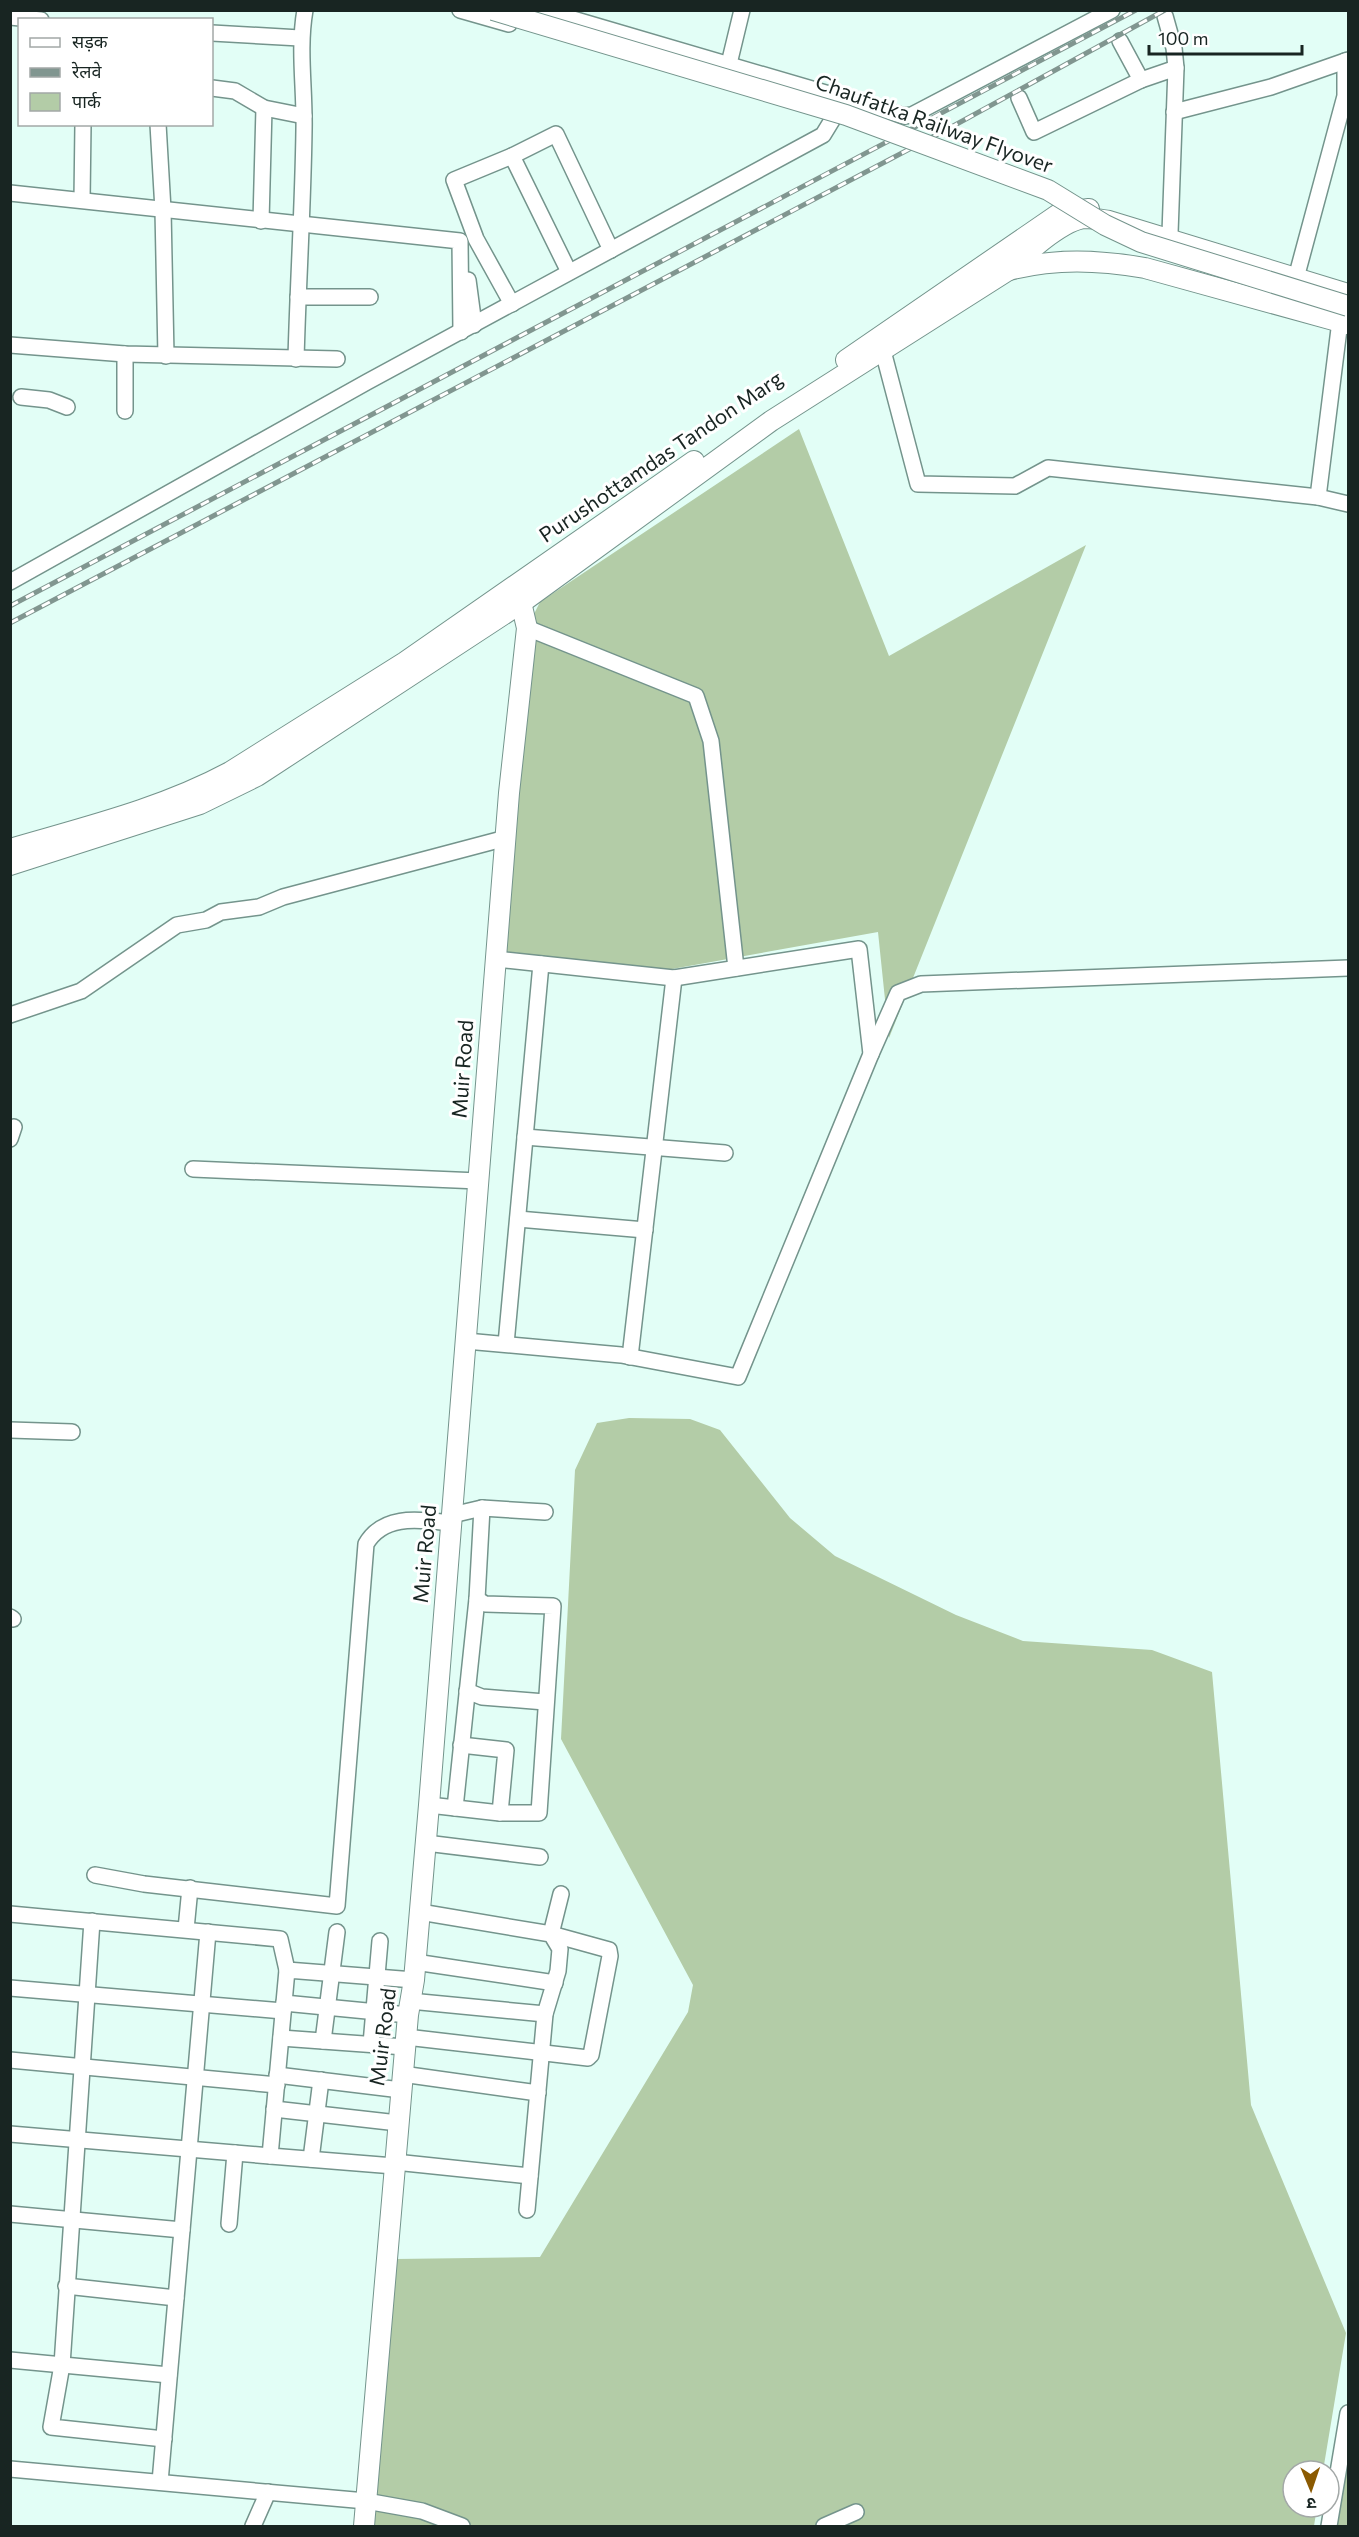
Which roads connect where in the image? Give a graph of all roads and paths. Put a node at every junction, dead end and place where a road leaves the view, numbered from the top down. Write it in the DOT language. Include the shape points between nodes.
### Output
graph roads {
  1 [pos="305,10"];
  2 [pos="460,10"];
  3 [pos="493,10"];
  4 [pos="542,10"];
  5 [pos="742,10"];
  6 [pos="1112,10"];
  7 [pos="1165,16"];
  8 [pos="213,33"];
  9 [pos="300,38"];
  10 [pos="1120,41"];
  11 [pos="1347,60"];
  12 [pos="728,64"];
  13 [pos="1176,68"];
  14 [pos="1141,80"];
  15 [pos="725,84"];
  16 [pos="213,88"];
  17 [pos="1019,98"];
  18 [pos="845,99"];
  19 [pos="264,108"];
  20 [pos="1174,112"];
  21 [pos="304,116"];
  22 [pos="831,118"];
  23 [pos="83,126"];
  24 [pos="158,126"];
  25 [pos="512,156"];
  26 [pos="10,193"];
  27 [pos="82,200"];
  28 [pos="163,210"];
  29 [pos="261,221"];
  30 [pos="303,225"];
  31 [pos="1170,233"];
  32 [pos="477,239"];
  33 [pos="611,250"];
  34 [pos="1007,271"];
  35 [pos="569,272"];
  36 [pos="1298,274"];
  37 [pos="1348,285"];
  38 [pos="1348,294"];
  39 [pos="298,297"];
  40 [pos="370,297"];
  41 [pos="513,304"];
  42 [pos="1346,317"];
  43 [pos="467,328"];
  44 [pos="10,345"];
  45 [pos="884,351"];
  46 [pos="125,354"];
  47 [pos="166,356"];
  48 [pos="296,359"];
  49 [pos="337,359"];
  50 [pos="21,397"];
  51 [pos="67,407"];
  52 [pos="125,411"];
  53 [pos="1318,497"];
  54 [pos="1348,504"];
  55 [pos="10,582"];
  56 [pos="519,594"];
  57 [pos="527,628"];
  58 [pos="506,837"];
  59 [pos="10,849"];
  60 [pos="10,865"];
  61 [pos="496,959"];
  62 [pos="541,964"];
  63 [pos="736,968"];
  64 [pos="1348,968"];
  65 [pos="674,978"];
  66 [pos="10,1015"];
  67 [pos="871,1054"];
  68 [pos="525,1137"];
  69 [pos="654,1147"];
  70 [pos="725,1153"];
  71 [pos="194,1169"];
  72 [pos="478,1181"];
  73 [pos="518,1219"];
  74 [pos="645,1230"];
  75 [pos="466,1341"];
  76 [pos="506,1344"];
  77 [pos="630,1357"];
  78 [pos="10,1431"];
  79 [pos="72,1432"];
  80 [pos="482,1508"];
  81 [pos="545,1512"];
  82 [pos="451,1519"];
  83 [pos="477,1599"];
  84 [pos="467,1690"];
  85 [pos="545,1702"];
  86 [pos="461,1745"];
  87 [pos="429,1805"];
  88 [pos="455,1808"];
  89 [pos="500,1813"];
  90 [pos="426,1843"];
  91 [pos="540,1857"];
  92 [pos="95,1875"];
  93 [pos="190,1888"];
  94 [pos="561,1894"];
  95 [pos="420,1912"];
  96 [pos="10,1914"];
  97 [pos="92,1921"];
  98 [pos="186,1929"];
  99 [pos="208,1932"];
  100 [pos="337,1932"];
  101 [pos="551,1935"];
  102 [pos="380,1941"];
  103 [pos="287,1970"];
  104 [pos="415,1971"];
  105 [pos="330,1974"];
  106 [pos="377,1978"];
  107 [pos="555,1983"];
  108 [pos="10,1988"];
  109 [pos="86,1994"];
  110 [pos="202,2004"];
  111 [pos="284,2007"];
  112 [pos="326,2007"];
  113 [pos="409,2008"];
  114 [pos="374,2012"];
  115 [pos="545,2014"];
  116 [pos="281,2038"];
  117 [pos="323,2041"];
  118 [pos="405,2042"];
  119 [pos="371,2044"];
  120 [pos="542,2055"];
  121 [pos="10,2060"];
  122 [pos="81,2067"];
  123 [pos="195,2078"];
  124 [pos="277,2080"];
  125 [pos="321,2080"];
  126 [pos="402,2082"];
  127 [pos="538,2093"];
  128 [pos="274,2109"];
  129 [pos="317,2114"];
  130 [pos="398,2123"];
  131 [pos="10,2134"];
  132 [pos="75,2139"];
  133 [pos="189,2149"];
  134 [pos="235,2153"];
  135 [pos="270,2156"];
  136 [pos="311,2159"];
  137 [pos="394,2164"];
  138 [pos="530,2176"];
  139 [pos="527,2210"];
  140 [pos="10,2214"];
  141 [pos="70,2220"];
  142 [pos="229,2224"];
  143 [pos="182,2230"];
  144 [pos="66,2286"];
  145 [pos="176,2298"];
  146 [pos="10,2360"];
  147 [pos="62,2365"];
  148 [pos="169,2375"];
  149 [pos="1348,2413"];
  150 [pos="164,2439"];
  151 [pos="10,2469"];
  152 [pos="160,2482"];
  153 [pos="268,2492"];
  154 [pos="366,2501"];
  155 [pos="856,2512"];
  156 [pos="253,2526"];
  157 [pos="364,2526"];
  158 [pos="462,2526"];
  159 [pos="824,2526"];
  160 [pos="1329,2526"];
  1 -- 9 [label="street"];
  2 -- 15 [label="street"];
  3 -- 42 [label="main road, Chaufatka Railway Flyover, bridge" via="846,115 1048,190 1141,242"];
  4 -- 12 [label="street"];
  5 -- 12 [label="street"];
  6 -- 18 [label="street" via="912,115 895,115"];
  7 -- 13 [label="street"];
  8 -- 9 [label="street"];
  9 -- 21 [label="street"];
  10 -- 14 [label="street"];
  11 -- 20 [label="street" via="1271,87"];
  11 -- 36 [label="street" via="1345,96"];
  12 -- 15 [label="street"];
  12 -- 18 [label="street"];
  13 -- 14 [label="street"];
  13 -- 20 [label="street"];
  14 -- 17 [label="street" via="1034,132"];
  15 -- 22 [label="street"];
  16 -- 19 [label="street" via="235,91"];
  18 -- 22 [label="street"];
  19 -- 21 [label="street"];
  19 -- 29 [label="street"];
  20 -- 31 [label="street"];
  21 -- 30 [label="street"];
  22 -- 33 [label="street" via="823,135"];
  23 -- 27 [label="street"];
  24 -- 28 [label="street"];
  25 -- 32 [label="street" via="454,180"];
  25 -- 33 [label="street" via="556,134"];
  25 -- 35 [label="street"];
  26 -- 27 [label="street"];
  27 -- 28 [label="street"];
  28 -- 29 [label="street"];
  28 -- 47 [label="street"];
  29 -- 30 [label="street"];
  30 -- 39 [label="street"];
  30 -- 43 [label="street" via="460,241"];
  31 -- 36 [label="main road, Purushottamdas Tandon Marg"];
  31 -- 56 [label="main road, Purushottamdas Tandon Marg" via="1085,208 1060,213 692,462"];
  32 -- 41 [label="street"];
  32 -- 43 [label="street" via="465,252"];
  33 -- 35 [label="street"];
  34 -- 36 [label="main road" via="1036,246 1084,218"];
  34 -- 42 [label="main road" via="1081,259 1110,262"];
  34 -- 45 [label="main road"];
  35 -- 41 [label="street"];
  36 -- 37 [label="main road, Purushottamdas Tandon Marg"];
  36 -- 38 [label="main road"];
  39 -- 40 [label="street"];
  39 -- 48 [label="street"];
  41 -- 43 [label="street"];
  42 -- 53 [label="street"];
  43 -- 55 [label="street"];
  44 -- 46 [label="street"];
  45 -- 53 [label="street" via="918,484 1015,486 1048,468"];
  45 -- 56 [label="main road" via="771,421"];
  46 -- 47 [label="street"];
  46 -- 52 [label="street"];
  47 -- 48 [label="street"];
  48 -- 49 [label="street"];
  50 -- 51 [label="street" via="50,400"];
  53 -- 54 [label="street"];
  56 -- 57 [label="main road, Muir Road"];
  56 -- 59 [label="main road, Purushottamdas Tandon Marg" via="205,786 148,808"];
  56 -- 60 [label="main road" via="229,791 162,818"];
  57 -- 58 [label="main road, Muir Road"];
  57 -- 63 [label="street" via="696,696 711,741"];
  58 -- 61 [label="main road, Muir Road"];
  58 -- 66 [label="street" via="282,897 259,907 221,912 206,920 177,925 81,991"];
  61 -- 62 [label="street"];
  61 -- 72 [label="main road, Muir Road"];
  62 -- 65 [label="street"];
  62 -- 68 [label="street"];
  63 -- 65 [label="street"];
  63 -- 67 [label="street" via="859,949"];
  64 -- 67 [label="street" via="921,984 898,993"];
  65 -- 69 [label="street"];
  67 -- 77 [label="street" via="738,1377"];
  68 -- 69 [label="street"];
  68 -- 73 [label="street"];
  69 -- 70 [label="street"];
  69 -- 74 [label="street"];
  71 -- 72 [label="street"];
  72 -- 75 [label="main road, Muir Road"];
  73 -- 74 [label="street"];
  73 -- 76 [label="street"];
  74 -- 77 [label="street"];
  75 -- 76 [label="street"];
  75 -- 82 [label="main road, Muir Road"];
  76 -- 77 [label="street"];
  78 -- 79 [label="street"];
  80 -- 81 [label="street"];
  80 -- 82 [label="street"];
  80 -- 83 [label="street"];
  82 -- 87 [label="main road, Muir Road"];
  82 -- 93 [label="street" via="407,1519 387,1525 366,1544 337,1906"];
  83 -- 84 [label="street"];
  83 -- 85 [label="street" via="485,1604 553,1606"];
  84 -- 85 [label="street" via="482,1697"];
  84 -- 86 [label="street"];
  85 -- 89 [label="street" via="539,1813"];
  86 -- 88 [label="street"];
  86 -- 89 [label="street" via="506,1750"];
  87 -- 88 [label="street"];
  87 -- 90 [label="main road, Muir Road"];
  88 -- 89 [label="street"];
  90 -- 91 [label="street"];
  90 -- 95 [label="main road, Muir Road"];
  92 -- 93 [label="street"];
  93 -- 98 [label="street"];
  94 -- 101 [label="street"];
  95 -- 101 [label="street"];
  95 -- 104 [label="main road, Muir Road"];
  96 -- 97 [label="street"];
  97 -- 98 [label="street"];
  97 -- 109 [label="street"];
  98 -- 99 [label="street"];
  99 -- 103 [label="street" via="280,1939"];
  99 -- 110 [label="street"];
  100 -- 105 [label="street"];
  101 -- 107 [label="street" via="560,1949"];
  101 -- 120 [label="street" via="609,1950 610,1956 591,2055"];
  102 -- 106 [label="street"];
  103 -- 105 [label="street"];
  103 -- 111 [label="street"];
  104 -- 106 [label="street"];
  104 -- 107 [label="street"];
  104 -- 113 [label="main road, Muir Road"];
  105 -- 106 [label="street"];
  105 -- 112 [label="street"];
  106 -- 114 [label="street"];
  107 -- 115 [label="street"];
  108 -- 109 [label="street"];
  109 -- 110 [label="street"];
  109 -- 122 [label="street"];
  110 -- 111 [label="street"];
  110 -- 123 [label="street"];
  111 -- 112 [label="street"];
  111 -- 116 [label="street"];
  112 -- 114 [label="street"];
  112 -- 117 [label="street"];
  113 -- 114 [label="street"];
  113 -- 115 [label="street"];
  113 -- 118 [label="main road, Muir Road"];
  114 -- 119 [label="street"];
  115 -- 120 [label="street"];
  116 -- 117 [label="street"];
  116 -- 124 [label="street"];
  117 -- 119 [label="street"];
  118 -- 119 [label="street"];
  118 -- 120 [label="street"];
  118 -- 126 [label="main road, Muir Road"];
  120 -- 127 [label="street"];
  121 -- 122 [label="street"];
  122 -- 123 [label="street"];
  122 -- 132 [label="street"];
  123 -- 124 [label="street"];
  123 -- 133 [label="street"];
  124 -- 125 [label="street"];
  124 -- 128 [label="street"];
  125 -- 126 [label="street"];
  125 -- 129 [label="street"];
  126 -- 127 [label="street"];
  126 -- 130 [label="main road, Muir Road"];
  127 -- 138 [label="street"];
  128 -- 129 [label="street"];
  128 -- 135 [label="street"];
  129 -- 130 [label="street"];
  129 -- 136 [label="street"];
  130 -- 137 [label="main road, Muir Road"];
  131 -- 132 [label="street"];
  132 -- 133 [label="street"];
  132 -- 141 [label="street"];
  133 -- 134 [label="street"];
  133 -- 143 [label="street"];
  134 -- 135 [label="street"];
  134 -- 142 [label="street"];
  135 -- 136 [label="street"];
  136 -- 137 [label="street"];
  137 -- 138 [label="street"];
  137 -- 154 [label="main road, Muir Road"];
  138 -- 139 [label="street"];
  140 -- 141 [label="street"];
  141 -- 143 [label="street"];
  141 -- 144 [label="street"];
  143 -- 145 [label="street"];
  144 -- 145 [label="street"];
  144 -- 147 [label="street"];
  145 -- 148 [label="street"];
  146 -- 147 [label="street"];
  147 -- 148 [label="street"];
  147 -- 150 [label="street" via="51,2427"];
  148 -- 150 [label="street"];
  149 -- 160 [label="street"];
  150 -- 152 [label="street"];
  151 -- 152 [label="street"];
  152 -- 153 [label="street"];
  153 -- 154 [label="street"];
  153 -- 156 [label="street"];
  154 -- 157 [label="main road, Muir Road"];
  154 -- 158 [label="street" via="422,2511"];
  155 -- 159 [label="street"];
}
